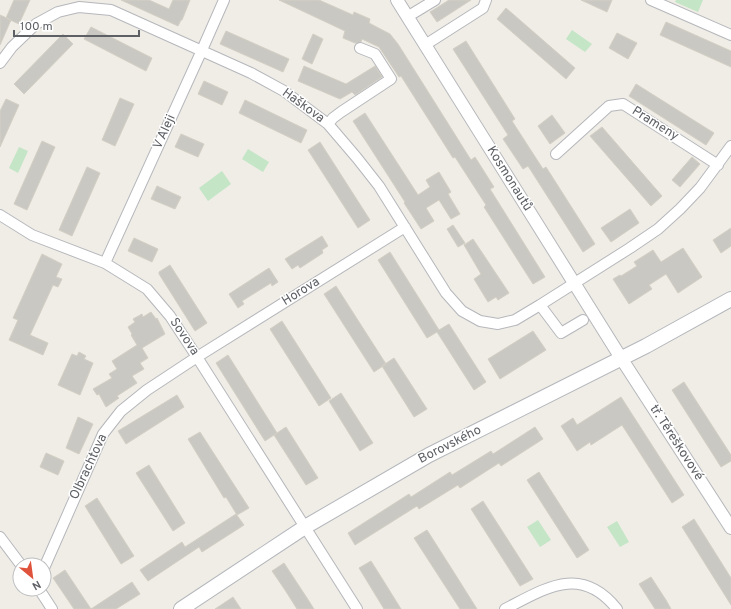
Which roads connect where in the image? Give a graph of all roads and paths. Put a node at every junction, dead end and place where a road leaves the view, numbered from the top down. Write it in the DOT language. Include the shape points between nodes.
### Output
graph roads {
  1 [pos="224,0"];
  2 [pos="397,0"];
  3 [pos="434,0"];
  4 [pos="486,0"];
  5 [pos="651,0"];
  6 [pos="407,17"];
  7 [pos="731,35"];
  8 [pos="425,45"];
  9 [pos="360,48"];
  10 [pos="202,50"];
  11 [pos="0,63"];
  12 [pos="328,124"];
  13 [pos="731,146"];
  14 [pos="556,154"];
  15 [pos="718,164"];
  16 [pos="0,215"];
  17 [pos="405,227"];
  18 [pos="105,264"];
  19 [pos="574,283"];
  20 [pos="731,299"];
  21 [pos="540,305"];
  22 [pos="583,320"];
  23 [pos="197,357"];
  24 [pos="621,358"];
  25 [pos="305,527"];
  26 [pos="731,528"];
  27 [pos="0,537"];
  28 [pos="15,557"];
  29 [pos="49,557"];
  30 [pos="44,597"];
  31 [pos="52,609"];
  32 [pos="181,609"];
  33 [pos="357,609"];
  34 [pos="505,609"];
  35 [pos="617,609"];
  1 -- 10 [label="street, V Aleji"];
  2 -- 6 [label="street, Kosmonautů"];
  3 -- 6 [label="street"];
  4 -- 8 [label="street" via="483,8"];
  5 -- 7 [label="street"];
  6 -- 8 [label="street, Kosmonautů"];
  8 -- 19 [label="street, Kosmonautů"];
  9 -- 12 [label="street" via="375,54 391,79"];
  10 -- 11 [label="street, Haškova" via="111,10 79,7 58,12 36,24 12,47"];
  10 -- 12 [label="street, Haškova" via="284,91"];
  10 -- 18 [label="street, V Aleji"];
  12 -- 17 [label="street, Haškova" via="379,186"];
  13 -- 15 [label="street"];
  14 -- 15 [label="street, Prameny" via="609,106 623,104"];
  15 -- 19 [label="street" via="700,188 658,229"];
  16 -- 18 [label="street, Sovova" via="32,235"];
  17 -- 21 [label="street, Haškova" via="446,293 462,311 480,321 498,324 514,320"];
  17 -- 23 [label="street, Horova"];
  18 -- 23 [label="street, Sovova" via="147,289 170,316"];
  19 -- 21 [label="street, Haškova"];
  19 -- 24 [label="street, Kosmonautů"];
  20 -- 24 [label="main road, Borovského"];
  21 -- 22 [label="street" via="561,333"];
  23 -- 25 [label="street, Sovova"];
  23 -- 29 [label="street, Olbrachtova" via="147,390 121,411 103,434"];
  24 -- 25 [label="main road, Borovského" via="429,455"];
  24 -- 26 [label="street, tř. Těreškovové"];
  25 -- 32 [label="main road, Borovského"];
  25 -- 33 [label="street, Sovova"];
  27 -- 28 [label="street"];
  30 -- 31 [label="street"];
  34 -- 35 [label="street" via="549,587 574,583 599,592"];
}
